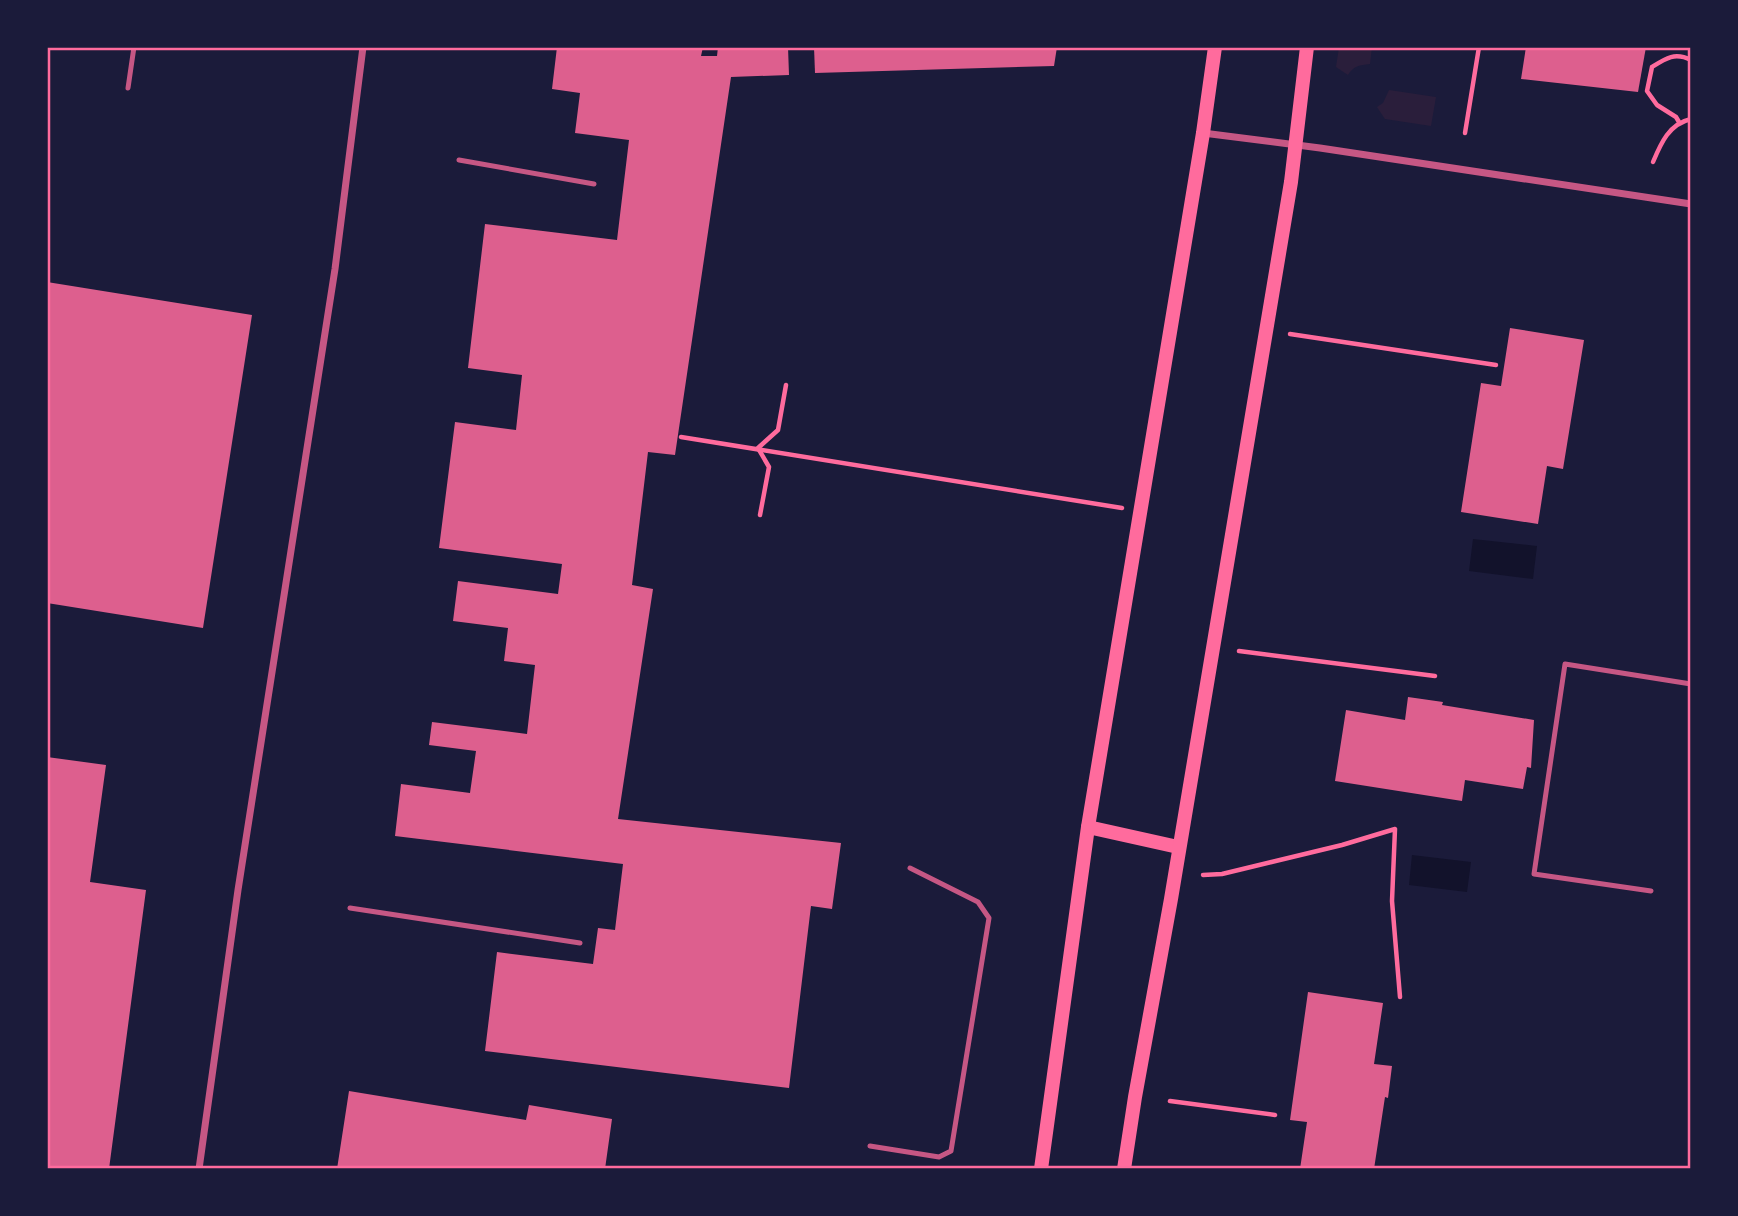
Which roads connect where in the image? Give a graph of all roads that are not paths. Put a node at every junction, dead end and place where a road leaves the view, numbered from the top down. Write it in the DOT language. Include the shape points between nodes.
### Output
graph roads {
  1 [pos="134,47"];
  2 [pos="363,47"];
  3 [pos="1215,47"];
  4 [pos="1307,47"];
  5 [pos="128,88"];
  6 [pos="1203,133"];
  7 [pos="1294,147"];
  8 [pos="459,160"];
  9 [pos="594,184"];
  10 [pos="1691,204"];
  11 [pos="1691,684"];
  12 [pos="1088,827"];
  13 [pos="1178,847"];
  14 [pos="910,868"];
  15 [pos="1651,891"];
  16 [pos="350,908"];
  17 [pos="580,943"];
  18 [pos="870,1146"];
  19 [pos="199,1169"];
  20 [pos="1041,1169"];
  21 [pos="1124,1169"];
  1 -- 5 [label="lane"];
  2 -- 19 [label="street" via="335,268 237,890"];
  3 -- 6 [label="main road"];
  4 -- 7 [label="main road"];
  6 -- 7 [label="street"];
  6 -- 12 [label="main road"];
  7 -- 10 [label="street"];
  7 -- 13 [label="main road"];
  8 -- 9 [label="lane"];
  11 -- 15 [label="lane" via="1565,664 1534,874"];
  12 -- 13 [label="main road"];
  12 -- 20 [label="main road"];
  13 -- 21 [label="main road"];
  14 -- 18 [label="lane" via="978,902 989,918 951,1151 939,1157"];
  16 -- 17 [label="lane"];
}
